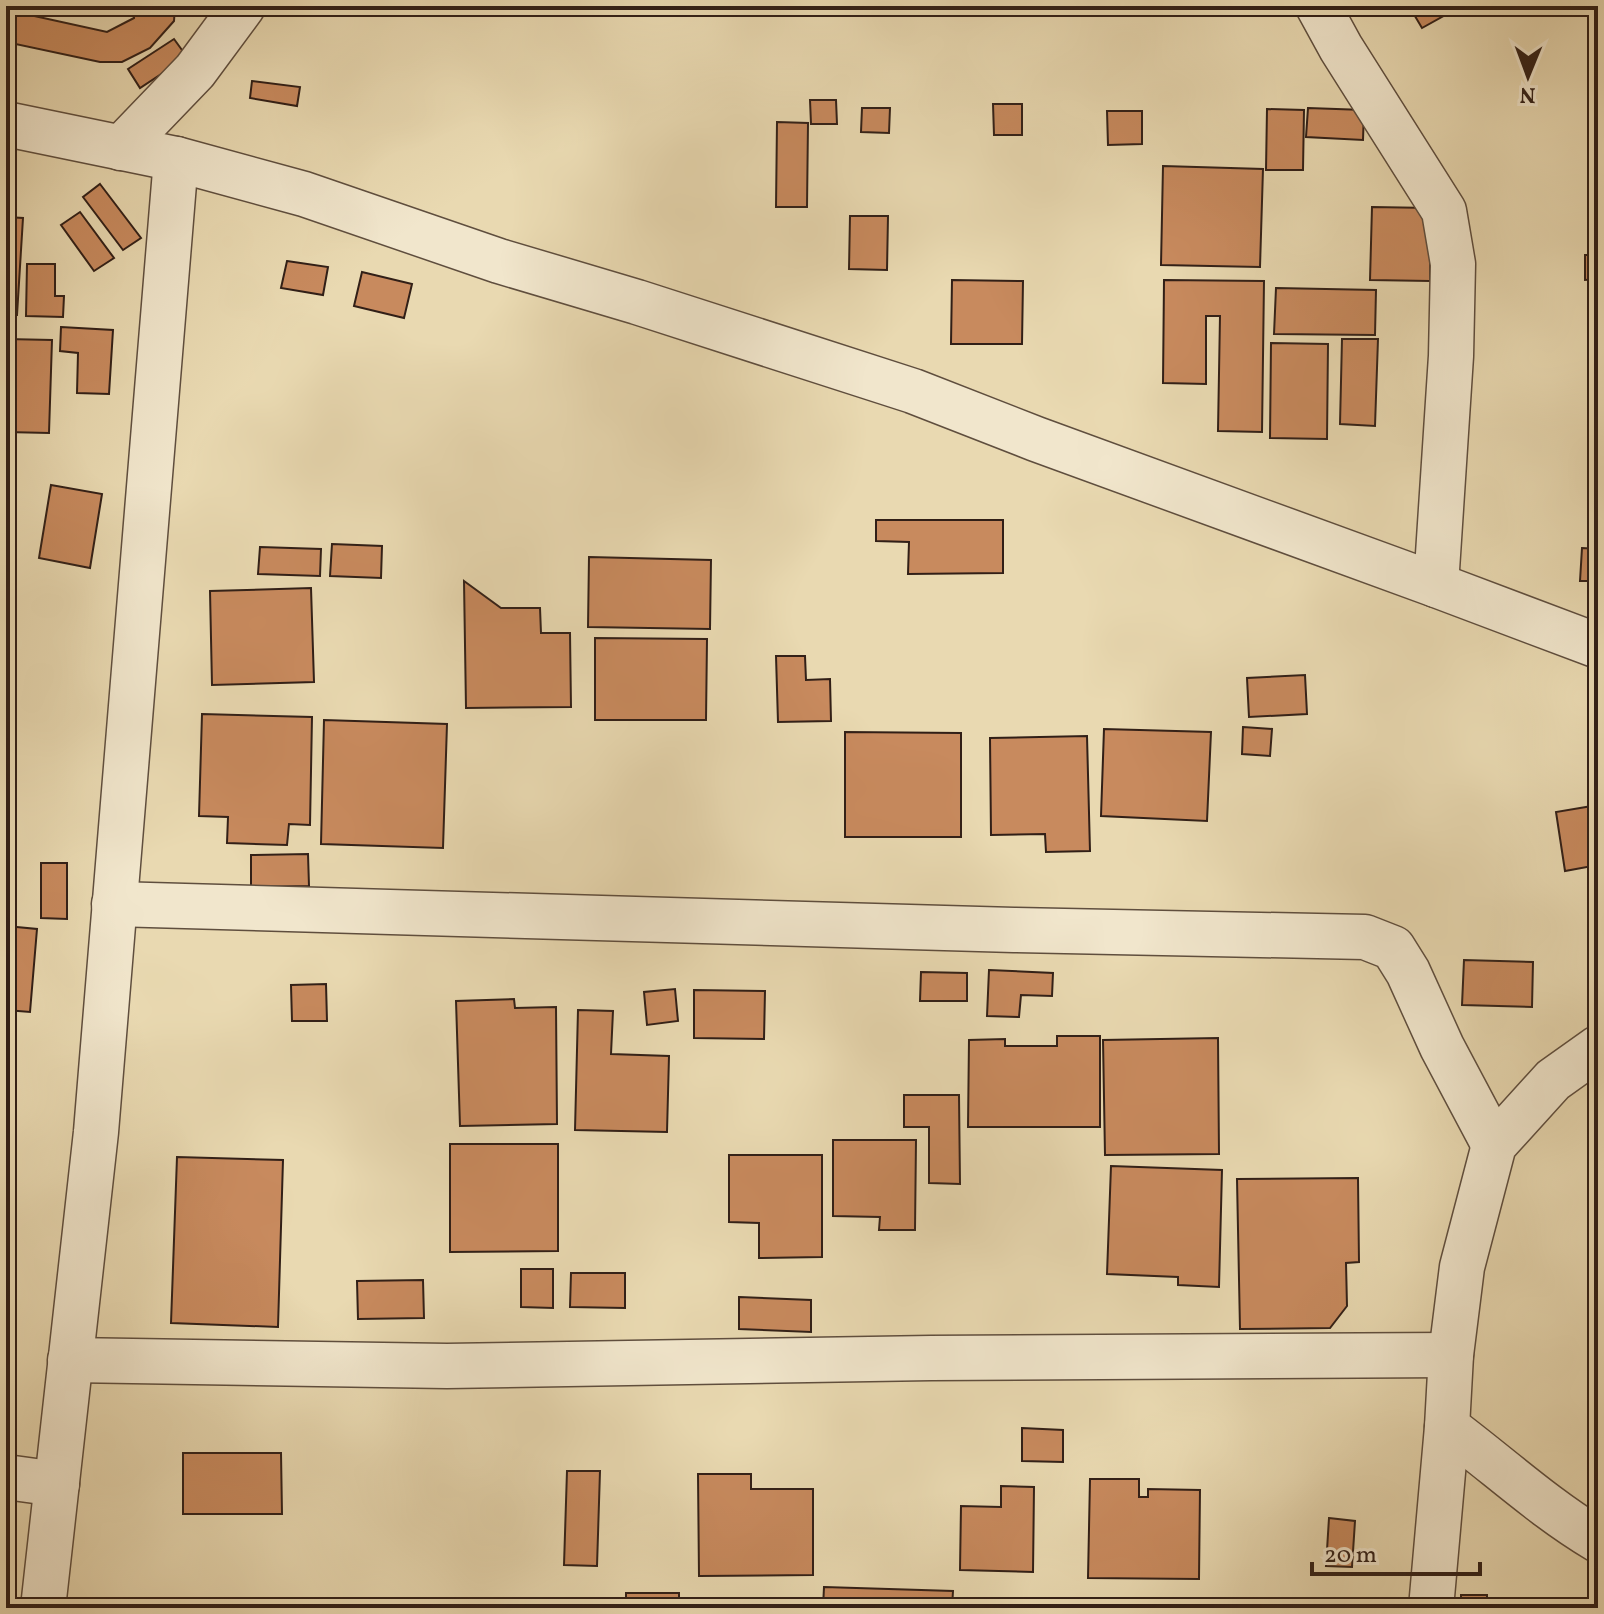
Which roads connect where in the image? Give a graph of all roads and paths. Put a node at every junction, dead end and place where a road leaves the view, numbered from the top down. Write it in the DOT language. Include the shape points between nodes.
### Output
graph roads {
  1 [pos="206,6"];
  2 [pos="243,6"];
  3 [pos="1318,6"];
  4 [pos="195,71"];
  5 [pos="6,124"];
  6 [pos="121,148"];
  7 [pos="176,159"];
  8 [pos="1436,585"];
  9 [pos="1598,646"];
  10 [pos="114,904"];
  11 [pos="1598,1048"];
  12 [pos="1494,1145"];
  13 [pos="1451,1355"];
  14 [pos="70,1360"];
  15 [pos="1447,1427"];
  16 [pos="6,1477"];
  17 [pos="57,1484"];
  18 [pos="1598,1540"];
  19 [pos="43,1608"];
  20 [pos="1431,1608"];
  1 -- 4 [label="street"];
  2 -- 4 [label="street"];
  3 -- 8 [label="street" via="1444,211 1453,264 1452,341"];
  4 -- 6 [label="street"];
  5 -- 6 [label="street"];
  6 -- 7 [label="street"];
  7 -- 8 [label="street" via="304,194 913,391"];
  7 -- 10 [label="street"];
  8 -- 9 [label="street"];
  10 -- 12 [label="street" via="1365,937 1393,948 1408,972"];
  10 -- 14 [label="street"];
  11 -- 12 [label="street" via="1553,1080"];
  12 -- 13 [label="street" via="1462,1267"];
  13 -- 14 [label="street" via="447,1366"];
  13 -- 15 [label="street"];
  14 -- 17 [label="street"];
  15 -- 18 [label="street"];
  15 -- 20 [label="street"];
  16 -- 17 [label="street"];
  17 -- 19 [label="street"];
}
